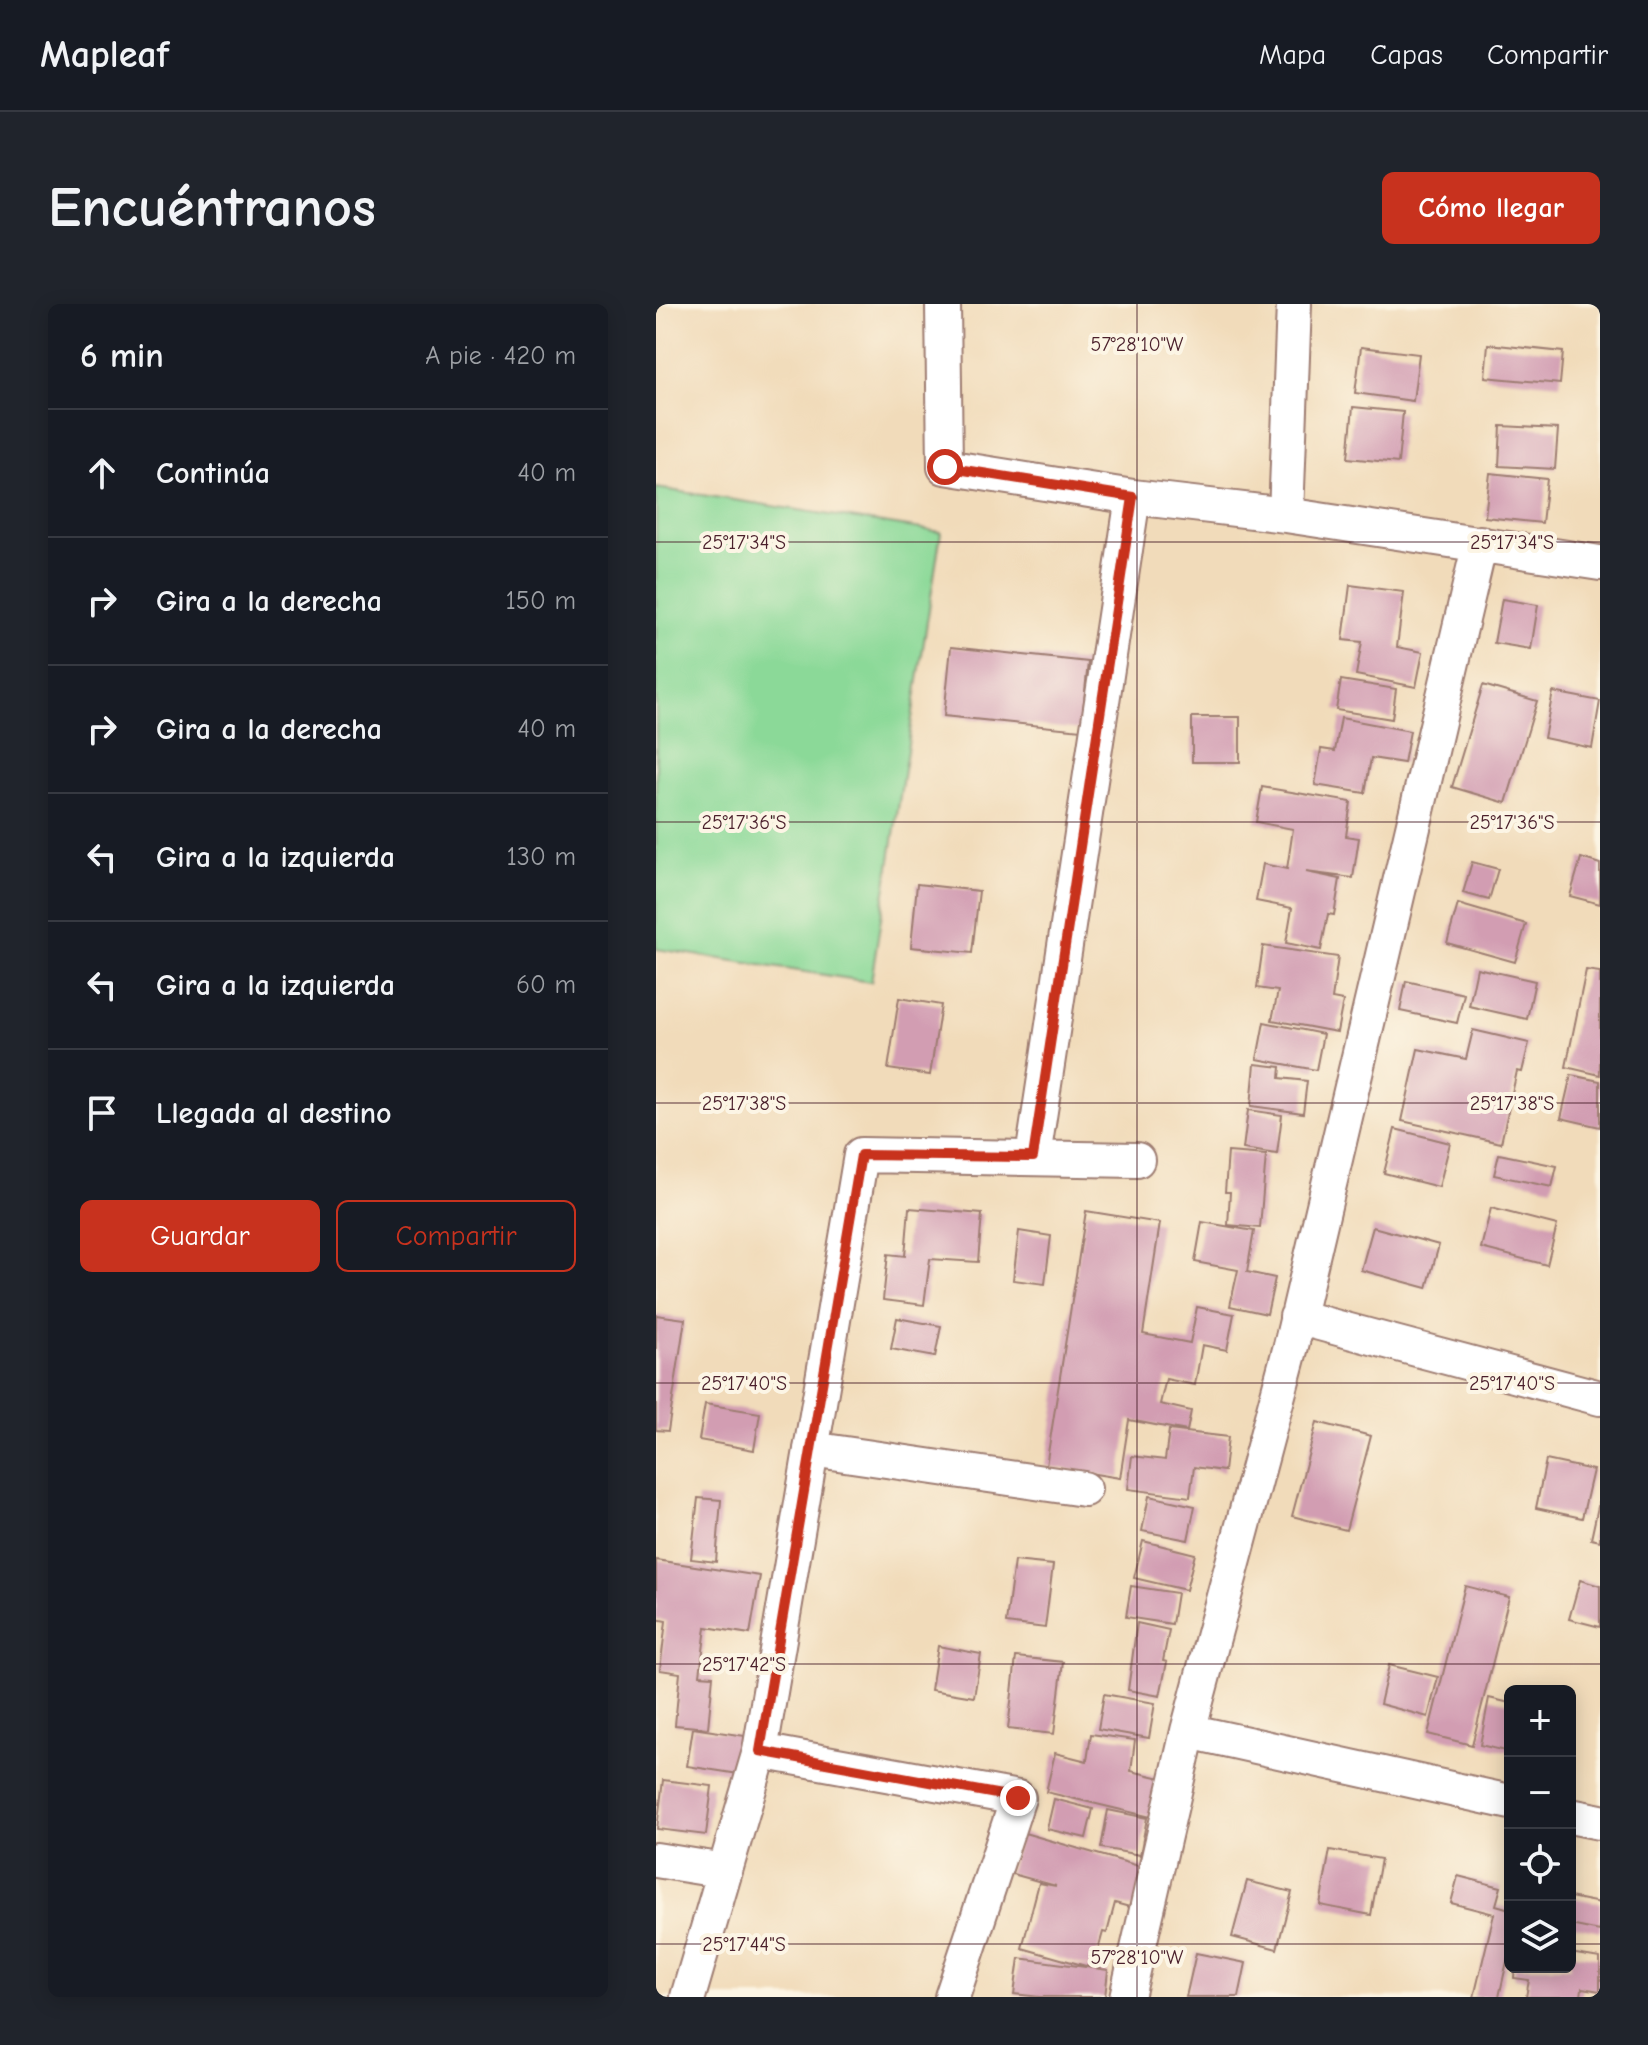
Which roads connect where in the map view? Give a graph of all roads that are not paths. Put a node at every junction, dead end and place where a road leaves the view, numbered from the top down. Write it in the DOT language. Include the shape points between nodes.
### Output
graph roads {
  1 [pos="943,304"];
  2 [pos="1294,304"];
  3 [pos="1133,497"];
  4 [pos="1286,515"];
  5 [pos="1480,543"];
  6 [pos="1600,563"];
  7 [pos="1033,1157"];
  8 [pos="1137,1160"];
  9 [pos="1297,1317"];
  10 [pos="1599,1394"];
  11 [pos="811,1449"];
  12 [pos="1084,1489"];
  13 [pos="1188,1731"];
  14 [pos="760,1751"];
  15 [pos="1504,1801"];
  16 [pos="1576,1817"];
  17 [pos="1600,1822"];
  18 [pos="656,1860"];
  19 [pos="725,1871"];
  20 [pos="688,1997"];
  21 [pos="952,1997"];
  22 [pos="1127,1997"];
  1 -- 3 [label="street" via="945,467"];
  2 -- 4 [label="street"];
  3 -- 4 [label="street"];
  3 -- 7 [label="street"];
  4 -- 5 [label="street"];
  5 -- 6 [label="street"];
  5 -- 9 [label="street"];
  7 -- 8 [label="street"];
  7 -- 11 [label="street" via="861,1155"];
  9 -- 10 [label="street"];
  9 -- 13 [label="street"];
  11 -- 12 [label="street"];
  11 -- 14 [label="street"];
  13 -- 15 [label="street"];
  13 -- 22 [label="street"];
  14 -- 19 [label="street"];
  14 -- 21 [label="street" via="1018,1798"];
  16 -- 17 [label="street"];
  18 -- 19 [label="street"];
  19 -- 20 [label="street"];
}
